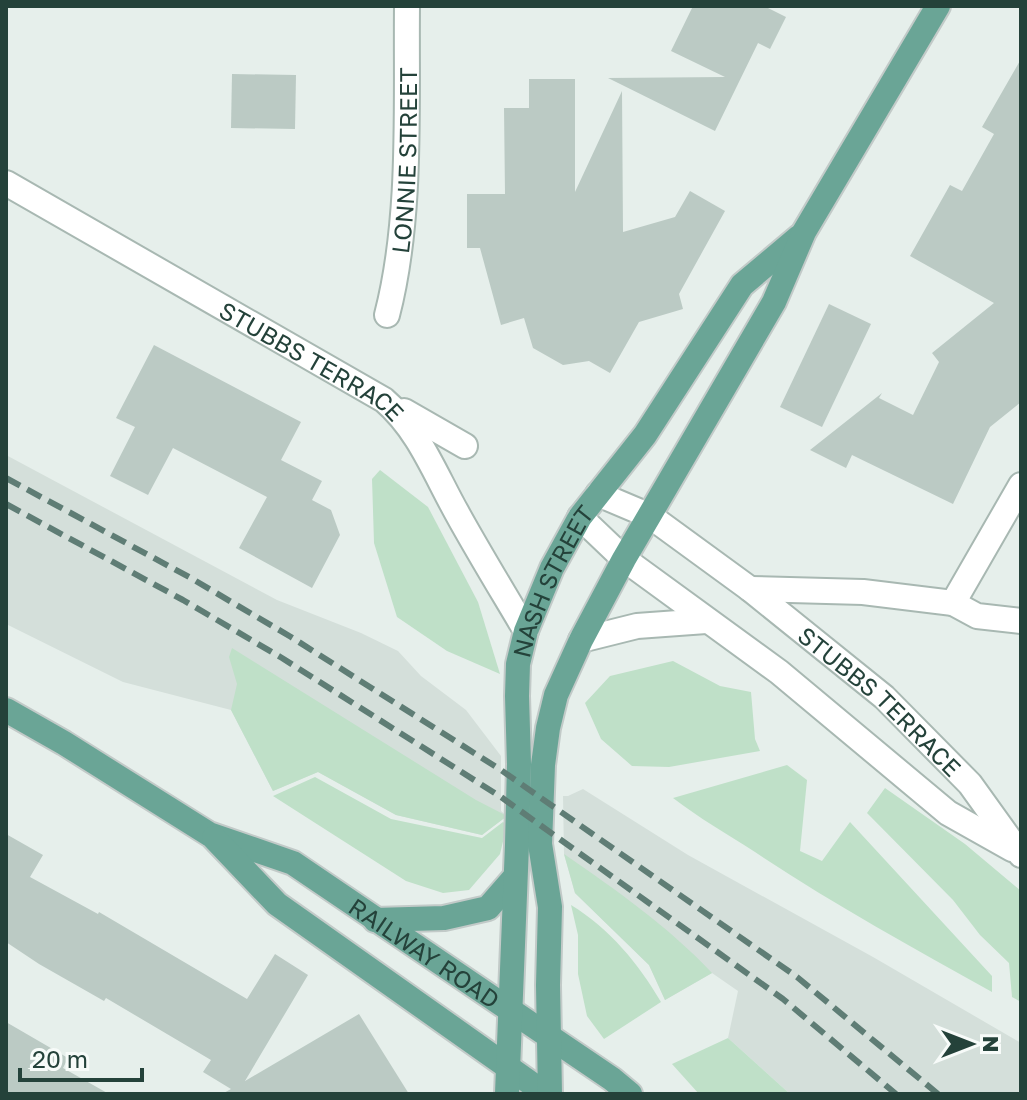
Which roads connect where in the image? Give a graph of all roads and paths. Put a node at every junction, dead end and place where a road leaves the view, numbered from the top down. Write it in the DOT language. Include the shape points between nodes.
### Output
graph roads {
  1 [pos="407,6"];
  2 [pos="938,6"];
  3 [pos="6,183"];
  4 [pos="804,232"];
  5 [pos="387,315"];
  6 [pos="384,400"];
  7 [pos="465,446"];
  8 [pos="1021,485"];
  9 [pos="598,494"];
  10 [pos="650,516"];
  11 [pos="580,517"];
  12 [pos="624,559"];
  13 [pos="750,589"];
  14 [pos="953,603"];
  15 [pos="706,621"];
  16 [pos="1021,621"];
  17 [pos="526,631"];
  18 [pos="581,640"];
  19 [pos="6,710"];
  20 [pos="209,834"];
  21 [pos="1020,853"];
  22 [pos="515,877"];
  23 [pos="375,920"];
  24 [pos="509,1009"];
  25 [pos="550,1037"];
  26 [pos="507,1067"];
  27 [pos="507,1094"];
  28 [pos="548,1094"];
  29 [pos="630,1094"];
  1 -- 5 [label="street, LONNIE STREET" via="405,181"];
  2 -- 4 [label="main road, NASH STREET"];
  3 -- 6 [label="street, STUBBS TERRACE"];
  4 -- 9 [label="main road, NASH STREET" via="742,285 645,435"];
  4 -- 10 [label="main road, NASH STREET" via="774,302"];
  6 -- 7 [label="street"];
  6 -- 17 [label="street, STUBBS TERRACE" via="412,428"];
  8 -- 14 [label="street"];
  9 -- 10 [label="street, STUBBS TERRACE"];
  9 -- 11 [label="main road, NASH STREET"];
  10 -- 12 [label="main road, NASH STREET"];
  10 -- 13 [label="street, STUBBS TERRACE"];
  11 -- 12 [label="street, STUBBS TERRACE"];
  11 -- 17 [label="main road, NASH STREET"];
  12 -- 15 [label="street, STUBBS TERRACE"];
  12 -- 18 [label="main road, NASH STREET"];
  13 -- 14 [label="street" via="863,592"];
  13 -- 21 [label="street, STUBBS TERRACE" via="884,697 970,784"];
  14 -- 16 [label="street" via="977,616"];
  15 -- 18 [label="street" via="637,626"];
  15 -- 21 [label="street, STUBBS TERRACE" via="779,672 948,813"];
  17 -- 22 [label="main road, NASH STREET" via="518,675"];
  18 -- 25 [label="main road, NASH STREET" via="556,695 543,765 540,844 550,907"];
  19 -- 20 [label="main road, RAILWAY ROAD"];
  20 -- 23 [label="main road, RAILWAY ROAD" via="293,863"];
  20 -- 26 [label="main road, RAILWAY ROAD" via="277,904"];
  22 -- 23 [label="main road" via="488,908 444,918"];
  22 -- 24 [label="main road, NASH STREET"];
  23 -- 24 [label="main road, RAILWAY ROAD"];
  24 -- 25 [label="main road, RAILWAY ROAD"];
  24 -- 26 [label="main road, NASH STREET"];
  25 -- 28 [label="main road, NASH STREET"];
  25 -- 29 [label="main road, RAILWAY ROAD"];
  26 -- 27 [label="main road, NASH STREET"];
  26 -- 28 [label="main road, RAILWAY ROAD"];
}
